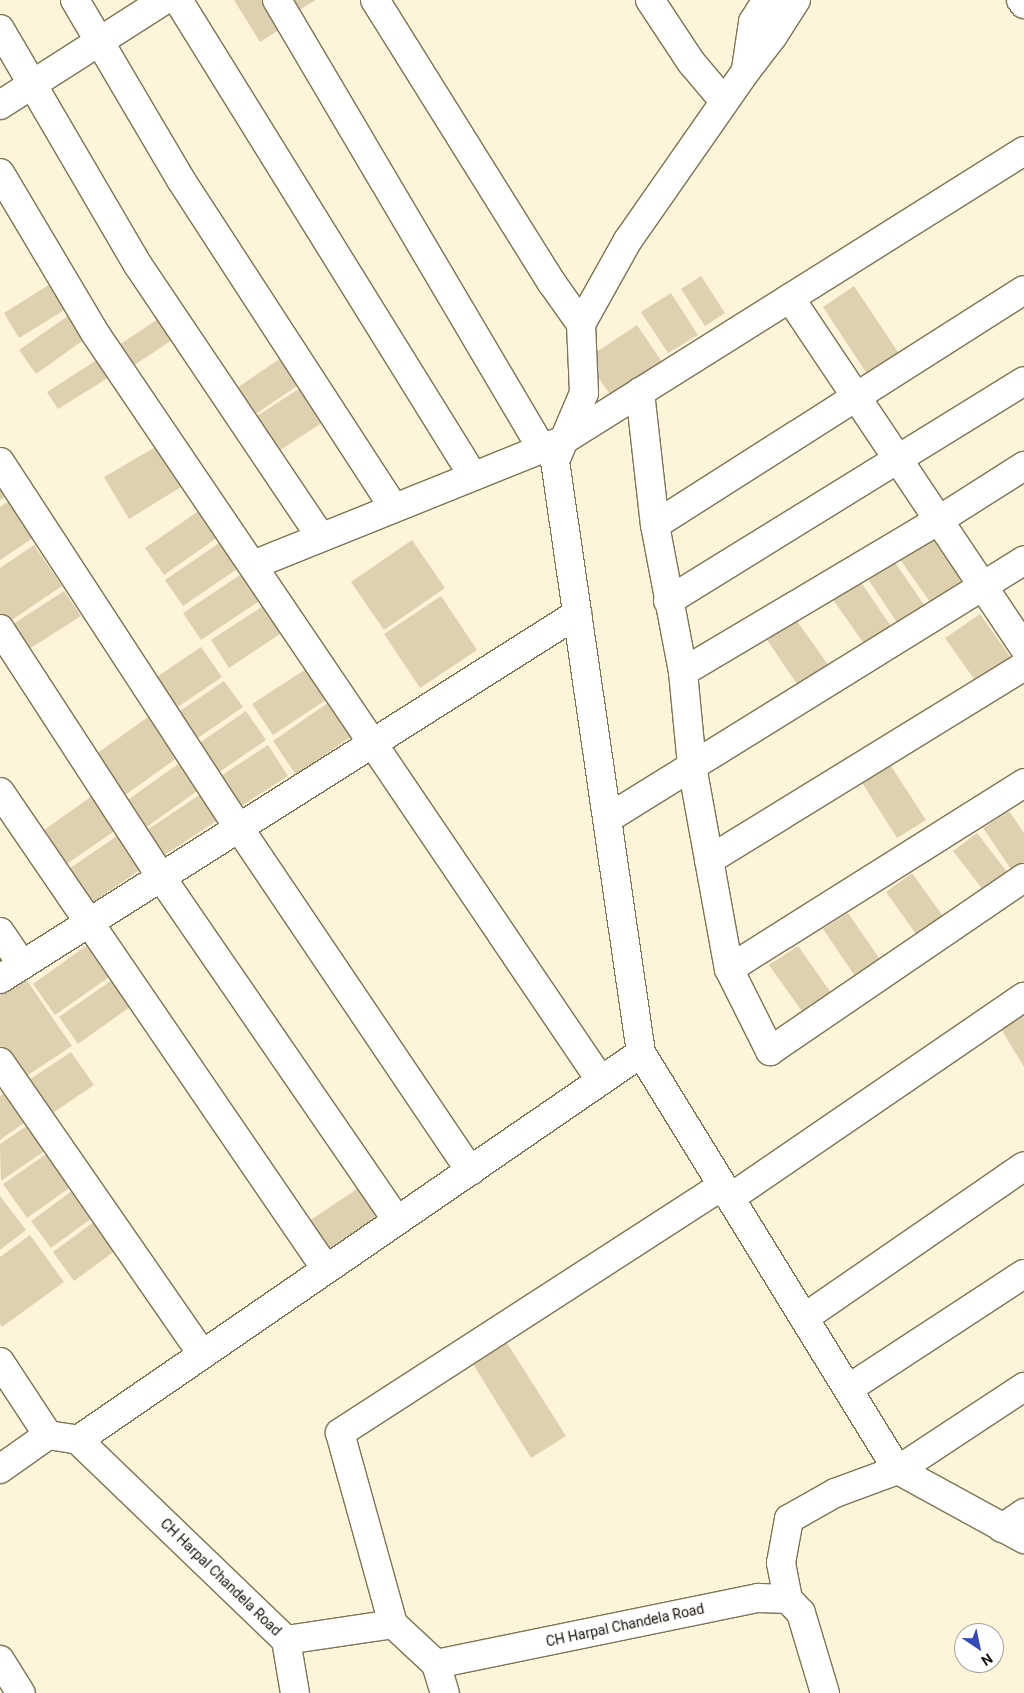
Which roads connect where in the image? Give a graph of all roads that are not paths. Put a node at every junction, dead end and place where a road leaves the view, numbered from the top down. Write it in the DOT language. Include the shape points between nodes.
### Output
graph roads {
  1 [pos="75,0"];
  2 [pos="164,0"];
  3 [pos="178,0"];
  4 [pos="277,0"];
  5 [pos="375,0"];
  6 [pos="650,0"];
  7 [pos="766,0"];
  8 [pos="796,0"];
  9 [pos="1021,0"];
  10 [pos="1024,4"];
  11 [pos="0,29"];
  12 [pos="99,41"];
  13 [pos="746,70"];
  14 [pos="32,84"];
  15 [pos="724,101"];
  16 [pos="0,105"];
  17 [pos="1024,151"];
  18 [pos="0,173"];
  19 [pos="1024,290"];
  20 [pos="790,298"];
  21 [pos="581,324"];
  22 [pos="1024,381"];
  23 [pos="640,392"];
  24 [pos="857,397"];
  25 [pos="553,444"];
  26 [pos="899,460"];
  27 [pos="0,462"];
  28 [pos="1024,466"];
  29 [pos="473,476"];
  30 [pos="394,508"];
  31 [pos="939,520"];
  32 [pos="655,525"];
  33 [pos="321,537"];
  34 [pos="1024,560"];
  35 [pos="252,565"];
  36 [pos="983,586"];
  37 [pos="668,601"];
  38 [pos="577,614"];
  39 [pos="0,629"];
  40 [pos="1024,648"];
  41 [pos="1024,666"];
  42 [pos="682,672"];
  43 [pos="374,743"];
  44 [pos="692,766"];
  45 [pos="1024,783"];
  46 [pos="0,792"];
  47 [pos="607,819"];
  48 [pos="239,828"];
  49 [pos="709,860"];
  50 [pos="161,877"];
  51 [pos="1024,878"];
  52 [pos="89,923"];
  53 [pos="0,932"];
  54 [pos="729,969"];
  55 [pos="11,972"];
  56 [pos="1024,997"];
  57 [pos="641,1054"];
  58 [pos="0,1062"];
  59 [pos="602,1081"];
  60 [pos="1024,1166"];
  61 [pos="470,1171"];
  62 [pos="726,1192"];
  63 [pos="397,1221"];
  64 [pos="326,1269"];
  65 [pos="1024,1274"];
  66 [pos="804,1318"];
  67 [pos="202,1354"];
  68 [pos="0,1362"];
  69 [pos="1024,1387"];
  70 [pos="848,1389"];
  71 [pos="48,1435"];
  72 [pos="78,1440"];
  73 [pos="0,1469"];
  74 [pos="898,1470"];
  75 [pos="1017,1526"];
  76 [pos="788,1599"];
  77 [pos="393,1624"];
  78 [pos="286,1640"];
  79 [pos="0,1660"];
  80 [pos="436,1664"];
  81 [pos="21,1693"];
  82 [pos="295,1693"];
  83 [pos="445,1693"];
  84 [pos="825,1693"];
  1 -- 12 [label="street"];
  2 -- 12 [label="street"];
  3 -- 29 [label="street"];
  4 -- 25 [label="street"];
  5 -- 21 [label="street"];
  6 -- 15 [label="street" via="691,62"];
  7 -- 13 [label="street" via="753,22"];
  8 -- 13 [label="street" via="774,36"];
  9 -- 10 [label="street"];
  11 -- 14 [label="street"];
  12 -- 14 [label="street"];
  12 -- 30 [label="street" via="181,180"];
  13 -- 15 [label="street"];
  14 -- 16 [label="street"];
  14 -- 33 [label="street" via="138,265"];
  15 -- 21 [label="street" via="628,240"];
  17 -- 20 [label="street"];
  18 -- 35 [label="street" via="95,333"];
  19 -- 24 [label="street"];
  20 -- 23 [label="street"];
  20 -- 24 [label="street"];
  21 -- 25 [label="street" via="584,393"];
  22 -- 26 [label="street"];
  23 -- 25 [label="street"];
  23 -- 32 [label="street"];
  24 -- 26 [label="street"];
  24 -- 32 [label="street"];
  25 -- 29 [label="street"];
  25 -- 38 [label="street"];
  26 -- 31 [label="street"];
  26 -- 37 [label="street"];
  27 -- 48 [label="street"];
  28 -- 31 [label="street"];
  29 -- 30 [label="street"];
  30 -- 33 [label="street"];
  31 -- 36 [label="street"];
  31 -- 42 [label="street"];
  32 -- 37 [label="street"];
  33 -- 35 [label="street"];
  34 -- 36 [label="street"];
  35 -- 43 [label="street"];
  36 -- 40 [label="street"];
  36 -- 44 [label="street"];
  37 -- 42 [label="street"];
  38 -- 43 [label="street"];
  38 -- 47 [label="street"];
  39 -- 50 [label="street"];
  41 -- 49 [label="street"];
  42 -- 44 [label="street"];
  43 -- 48 [label="street"];
  43 -- 59 [label="street"];
  44 -- 47 [label="street"];
  44 -- 49 [label="street"];
  45 -- 54 [label="street"];
  46 -- 52 [label="street"];
  47 -- 57 [label="street"];
  48 -- 50 [label="street"];
  48 -- 61 [label="street"];
  49 -- 54 [label="street"];
  50 -- 52 [label="street"];
  50 -- 63 [label="street"];
  51 -- 54 [label="street" via="770,1051"];
  52 -- 55 [label="street"];
  52 -- 64 [label="street"];
  53 -- 55 [label="street"];
  56 -- 62 [label="street"];
  57 -- 59 [label="street"];
  57 -- 62 [label="street"];
  58 -- 67 [label="street"];
  59 -- 61 [label="street"];
  60 -- 66 [label="street"];
  61 -- 63 [label="street"];
  62 -- 66 [label="street"];
  62 -- 77 [label="street" via="340,1433"];
  63 -- 64 [label="street"];
  64 -- 67 [label="street"];
  65 -- 70 [label="street"];
  66 -- 70 [label="street"];
  67 -- 72 [label="street"];
  68 -- 71 [label="street"];
  69 -- 74 [label="street"];
  70 -- 74 [label="street"];
  71 -- 72 [label="street"];
  71 -- 73 [label="street"];
  72 -- 78 [label="street, CH Harpal Chandela Road"];
  74 -- 75 [label="street"];
  74 -- 76 [label="street" via="836,1493 789,1518 781,1563"];
  76 -- 80 [label="street, CH Harpal Chandela Road" via="758,1598"];
  76 -- 84 [label="street" via="801,1612"];
  77 -- 78 [label="street, CH Harpal Chandela Road"];
  77 -- 80 [label="street"];
  78 -- 82 [label="street"];
  79 -- 81 [label="street"];
  80 -- 83 [label="street"];
}
